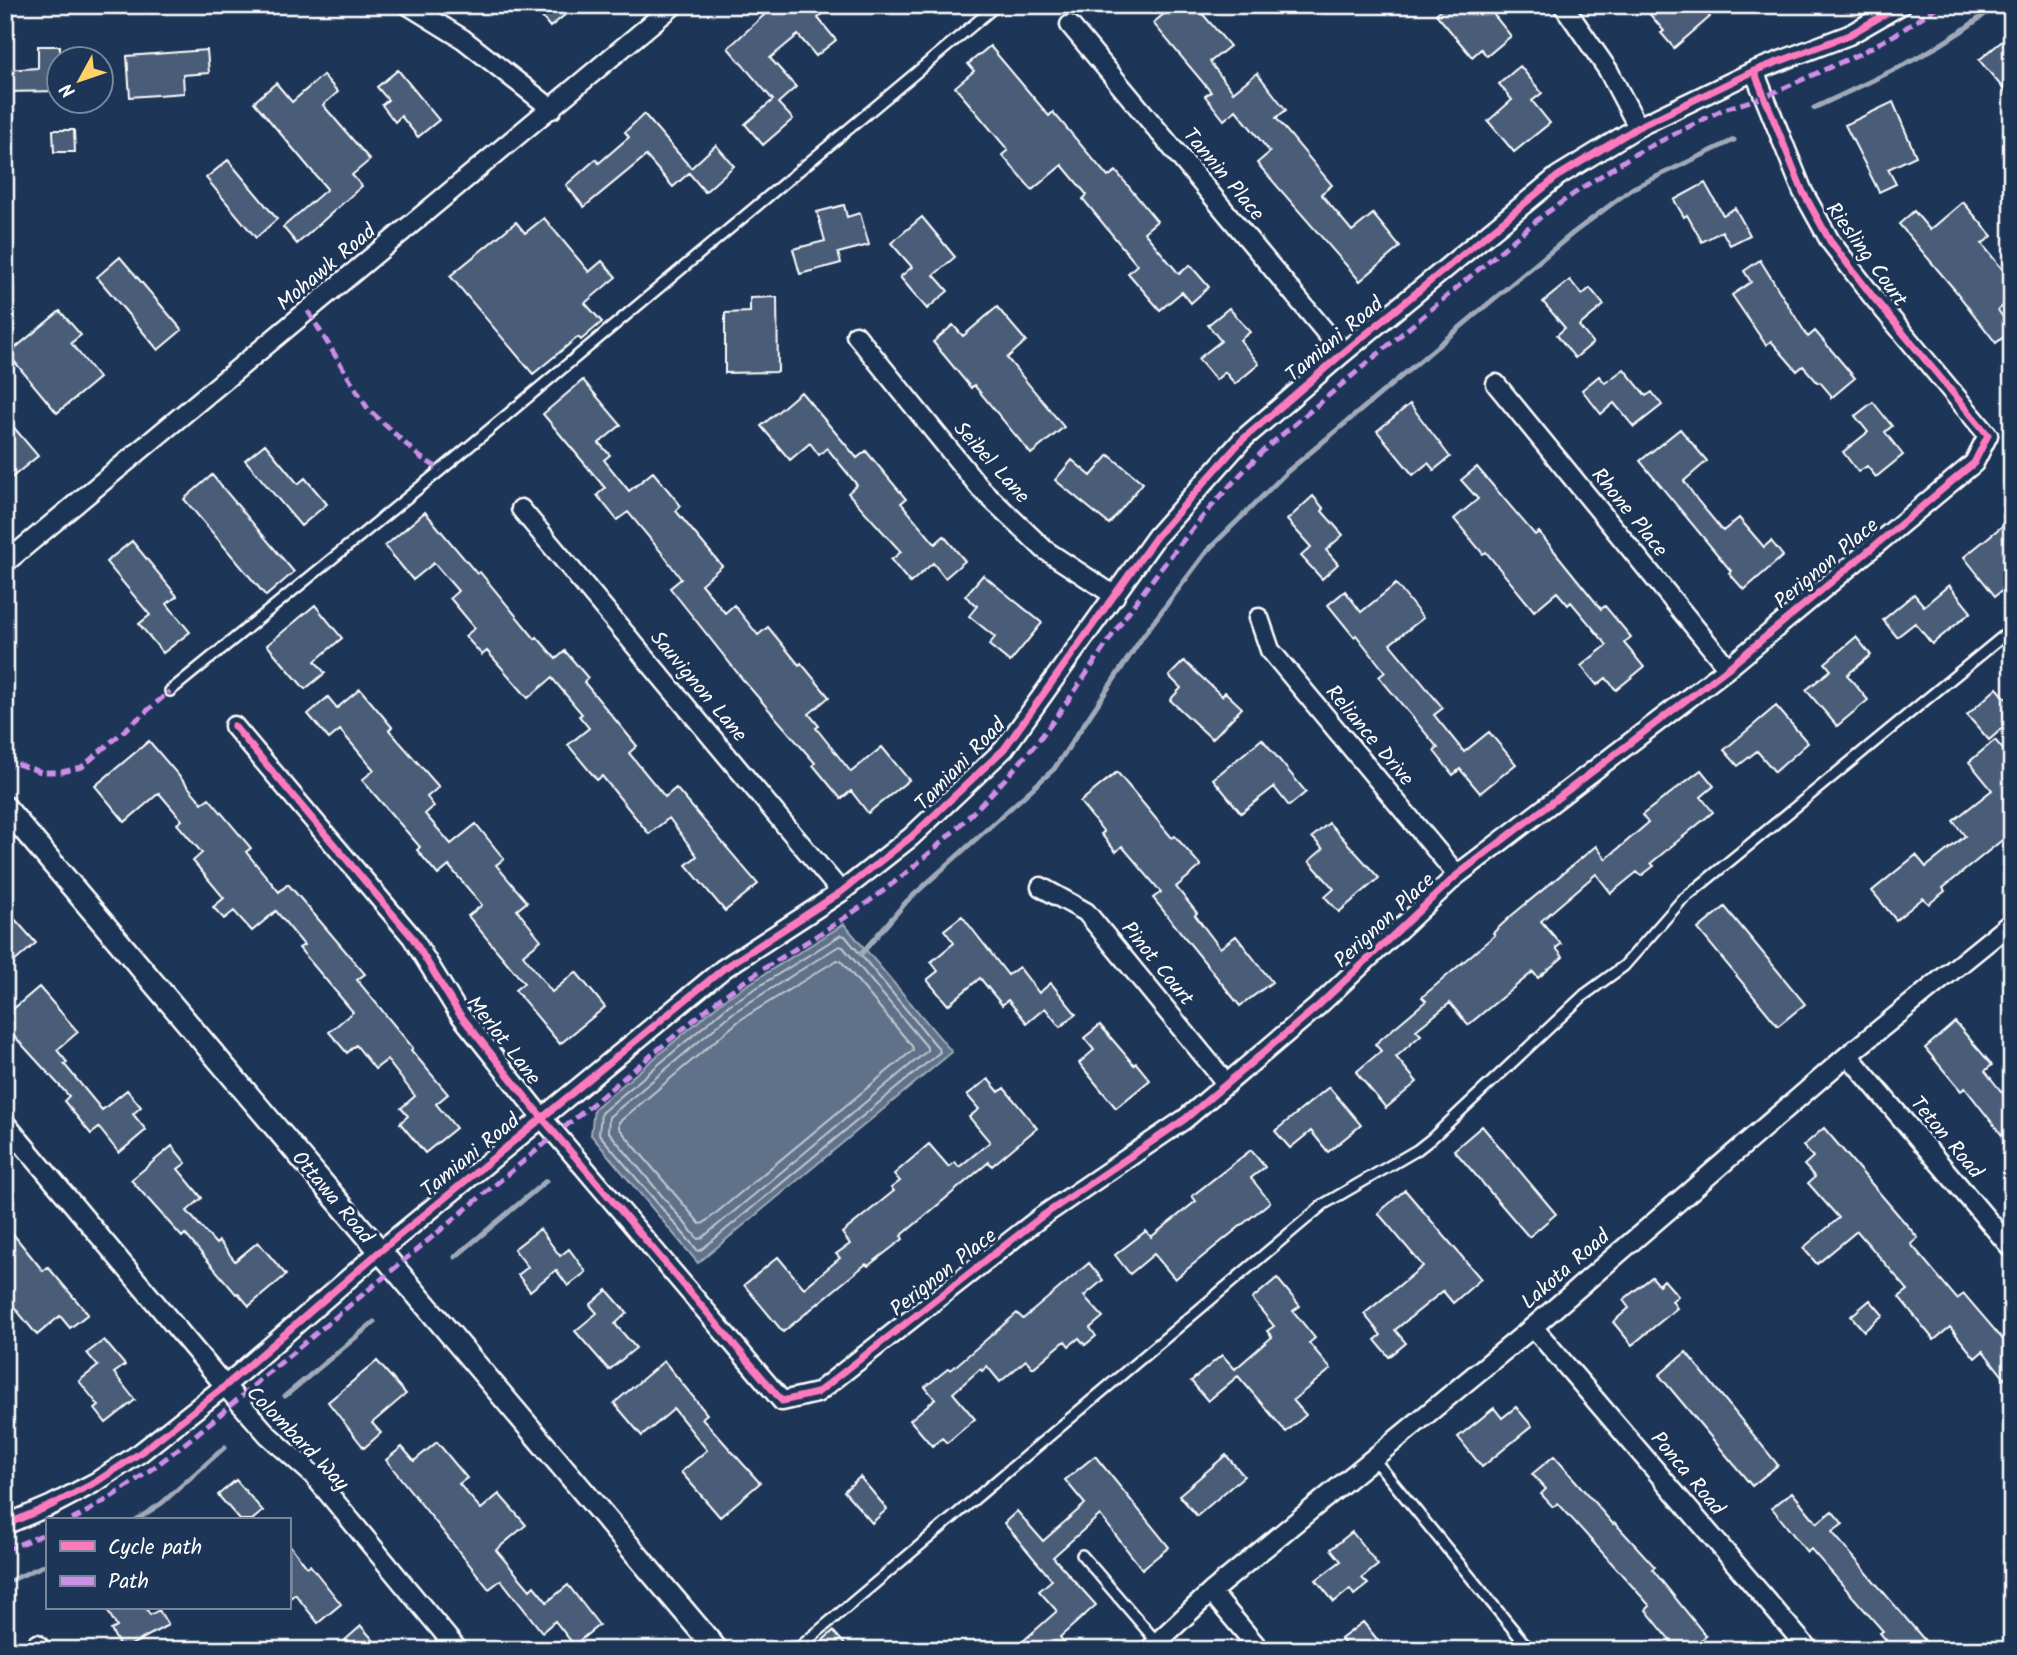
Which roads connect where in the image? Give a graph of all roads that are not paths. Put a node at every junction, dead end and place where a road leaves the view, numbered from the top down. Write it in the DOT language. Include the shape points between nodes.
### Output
graph roads {
  1 [pos="408,5"];
  2 [pos="674,5"];
  3 [pos="998,5"];
  4 [pos="1563,5"];
  5 [pos="1901,5"];
  6 [pos="1070,25"];
  7 [pos="1754,71"];
  8 [pos="552,109"];
  9 [pos="1638,127"];
  10 [pos="856,335"];
  11 [pos="1343,353"];
  12 [pos="1496,384"];
  13 [pos="1989,435"];
  14 [pos="521,509"];
  15 [pos="5,563"];
  16 [pos="1115,596"];
  17 [pos="1259,618"];
  18 [pos="2012,629"];
  19 [pos="1728,668"];
  20 [pos="170,691"];
  21 [pos="234,726"];
  22 [pos="5,807"];
  23 [pos="1457,875"];
  24 [pos="1041,887"];
  25 [pos="841,892"];
  26 [pos="2011,924"];
  27 [pos="1848,1055"];
  28 [pos="1227,1084"];
  29 [pos="543,1119"];
  30 [pos="5,1123"];
  31 [pos="2012,1249"];
  32 [pos="379,1252"];
  33 [pos="1533,1327"];
  34 [pos="225,1385"];
  35 [pos="782,1401"];
  36 [pos="1373,1458"];
  37 [pos="5,1525"];
  38 [pos="1082,1555"];
  39 [pos="1210,1592"];
  40 [pos="1153,1646"];
  41 [pos="458,1650"];
  42 [pos="717,1650"];
  43 [pos="796,1650"];
  44 [pos="1260,1650"];
  45 [pos="1530,1650"];
  46 [pos="1809,1650"];
  1 -- 8 [label="street" via="463,39"];
  2 -- 8 [label="street, Mohawk Road"];
  3 -- 20 [label="lane"];
  4 -- 9 [label="street" via="1608,70"];
  5 -- 7 [label="street, Tamiani Road" via="1849,35"];
  6 -- 11 [label="street, Tannin Place"];
  7 -- 9 [label="street, Tamiani Road"];
  7 -- 13 [label="street, Riesling Court" via="1802,192 1830,241"];
  8 -- 15 [label="street, Mohawk Road"];
  9 -- 11 [label="street, Tamiani Road" via="1558,176"];
  10 -- 16 [label="street, Seibel Lane" via="981,489 1045,550"];
  11 -- 16 [label="street, Tamiani Road" via="1242,440 1156,537"];
  12 -- 19 [label="street, Rhone Place"];
  13 -- 19 [label="street, Perignon Place" via="1973,463"];
  14 -- 25 [label="street, Sauvignon Lane"];
  16 -- 25 [label="street, Tamiani Road" via="1004,750 911,837"];
  17 -- 23 [label="street, Reliance Drive" via="1270,650"];
  18 -- 43 [label="lane" via="1681,901 1624,965 1584,995 1431,1139 1324,1204"];
  19 -- 23 [label="street, Perignon Place"];
  21 -- 29 [label="street, Merlot Lane" via="412,937 458,1013"];
  22 -- 32 [label="street, Ottawa Road"];
  23 -- 28 [label="street, Perignon Place"];
  24 -- 28 [label="street, Pinot Court" via="1086,912"];
  25 -- 29 [label="street, Tamiani Road" via="723,969"];
  26 -- 27 [label="street, Lakota Road"];
  27 -- 31 [label="street, Teton Road"];
  27 -- 33 [label="street, Lakota Road"];
  28 -- 35 [label="street, Perignon Place" via="1185,1119 1041,1217 817,1393"];
  29 -- 32 [label="street, Tamiani Road"];
  29 -- 35 [label="street, Merlot Lane"];
  30 -- 34 [label="street, Colombard Way"];
  32 -- 34 [label="street, Tamiani Road"];
  32 -- 42 [label="street, Ottawa Road"];
  33 -- 36 [label="street, Lakota Road"];
  33 -- 46 [label="street, Ponca Road"];
  34 -- 37 [label="street, Tamiani Road" via="96,1482"];
  34 -- 41 [label="street, Colombard Way" via="268,1435 313,1475"];
  36 -- 39 [label="street, Lakota Road"];
  36 -- 45 [label="lane"];
  38 -- 40 [label="lane"];
  39 -- 40 [label="street, Lakota Road"];
  39 -- 44 [label="street"];
}
